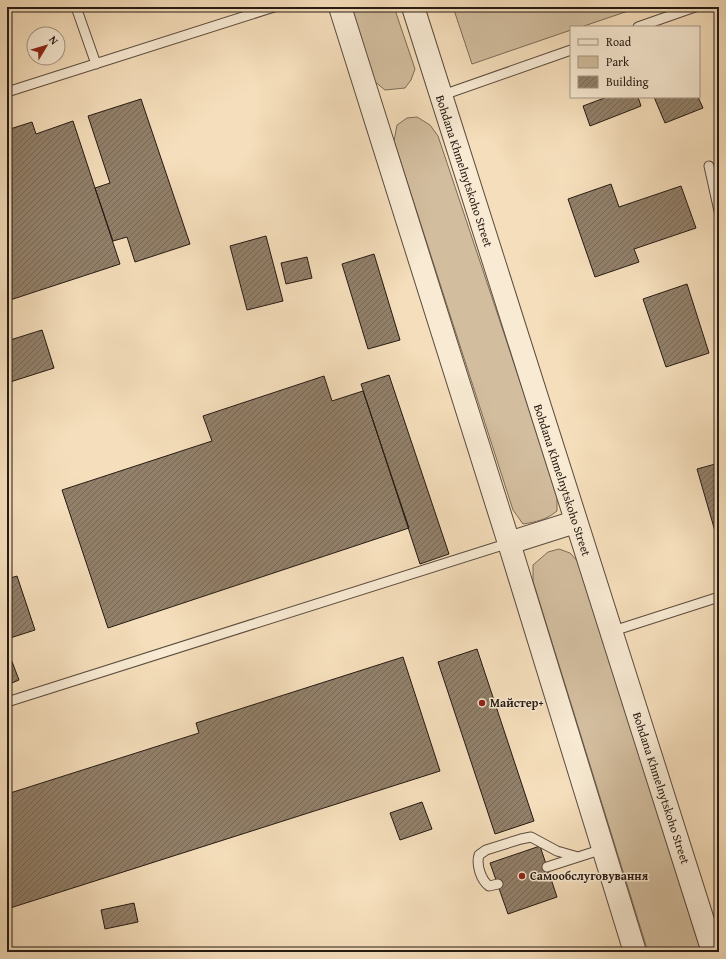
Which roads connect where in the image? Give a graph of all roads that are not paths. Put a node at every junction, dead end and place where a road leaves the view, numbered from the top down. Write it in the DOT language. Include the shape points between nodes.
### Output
graph roads {
  1 [pos="76,7"];
  2 [pos="274,7"];
  3 [pos="340,7"];
  4 [pos="412,7"];
  5 [pos="695,7"];
  6 [pos="641,26"];
  7 [pos="570,50"];
  8 [pos="96,64"];
  9 [pos="7,92"];
  10 [pos="440,96"];
  11 [pos="710,166"];
  12 [pos="719,211"];
  13 [pos="575,522"];
  14 [pos="509,543"];
  15 [pos="719,597"];
  16 [pos="610,632"];
  17 [pos="7,702"];
  18 [pos="603,849"];
  19 [pos="578,857"];
  20 [pos="547,867"];
  21 [pos="498,884"];
  22 [pos="635,952"];
  23 [pos="713,952"];
  1 -- 8 [label="lane"];
  2 -- 8 [label="lane"];
  3 -- 14 [label="street"];
  4 -- 10 [label="street, Bohdana Khmelnytskoho Street"];
  5 -- 6 [label="lane"];
  7 -- 10 [label="lane"];
  8 -- 9 [label="lane"];
  10 -- 13 [label="street, Bohdana Khmelnytskoho Street"];
  11 -- 12 [label="lane"];
  13 -- 14 [label="street"];
  13 -- 16 [label="street, Bohdana Khmelnytskoho Street"];
  14 -- 17 [label="lane"];
  14 -- 18 [label="street"];
  15 -- 16 [label="lane"];
  16 -- 23 [label="street, Bohdana Khmelnytskoho Street"];
  18 -- 19 [label="lane"];
  18 -- 22 [label="street"];
  19 -- 20 [label="lane"];
  19 -- 21 [label="lane" via="557,851 531,837 486,850 479,854 479,868 486,884"];
}
